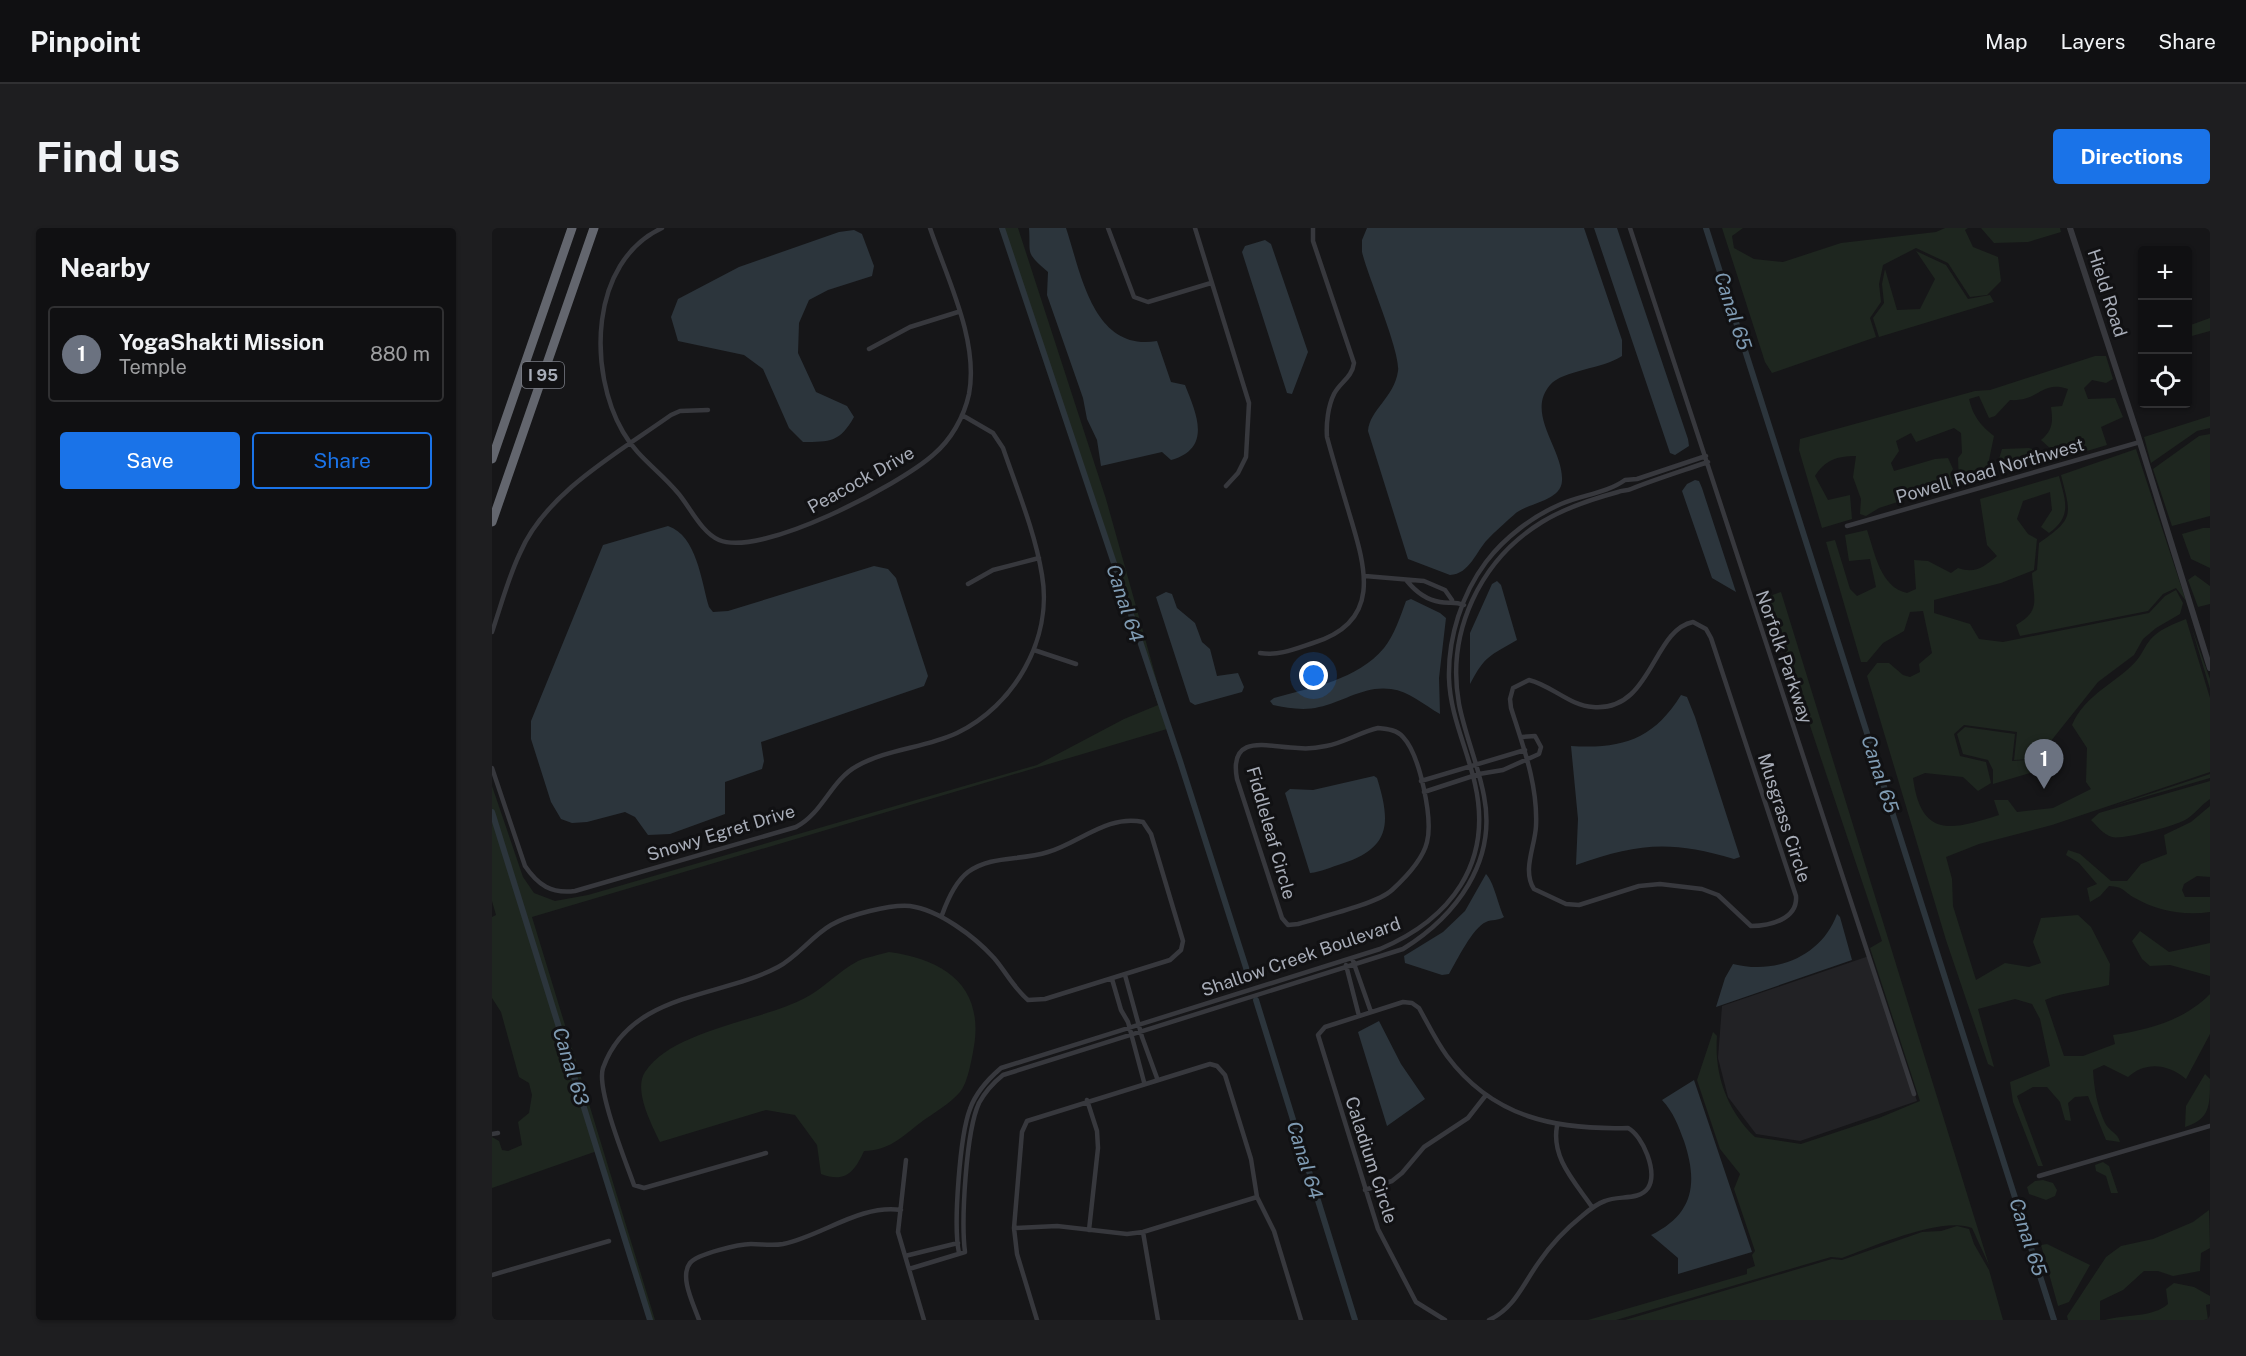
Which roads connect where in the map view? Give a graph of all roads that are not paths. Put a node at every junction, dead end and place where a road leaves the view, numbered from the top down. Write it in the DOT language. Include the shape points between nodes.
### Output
graph roads {
  1 [pos="572,228"];
  2 [pos="594,228"];
  3 [pos="662,228"];
  4 [pos="930,228"];
  5 [pos="1108,228"];
  6 [pos="1195,228"];
  7 [pos="1312,228"];
  8 [pos="1630,228"];
  9 [pos="2070,228"];
  10 [pos="1211,283"];
  11 [pos="958,312"];
  12 [pos="868,349"];
  13 [pos="708,410"];
  14 [pos="962,416"];
  15 [pos="2139,439"];
  16 [pos="630,444"];
  17 [pos="1706,456"];
  18 [pos="492,459"];
  19 [pos="1708,462"];
  20 [pos="1226,486"];
  21 [pos="492,522"];
  22 [pos="1847,525"];
  23 [pos="1039,558"];
  24 [pos="1365,576"];
  25 [pos="1407,581"];
  26 [pos="968,584"];
  27 [pos="1435,585"];
  28 [pos="1430,598"];
  29 [pos="1452,600"];
  30 [pos="1463,605"];
  31 [pos="1469,607"];
  32 [pos="492,632"];
  33 [pos="1034,650"];
  34 [pos="1260,652"];
  35 [pos="1076,664"];
  36 [pos="2210,668"];
  37 [pos="1521,737"];
  38 [pos="1525,750"];
  39 [pos="1528,760"];
  40 [pos="1476,765"];
  41 [pos="1470,767"];
  42 [pos="492,768"];
  43 [pos="1479,774"];
  44 [pos="1473,776"];
  45 [pos="1421,781"];
  46 [pos="1424,792"];
  47 [pos="942,915"];
  48 [pos="1352,957"];
  49 [pos="1344,960"];
  50 [pos="1354,964"];
  51 [pos="1346,967"];
  52 [pos="1125,975"];
  53 [pos="1112,979"];
  54 [pos="1371,1012"];
  55 [pos="1359,1016"];
  56 [pos="1139,1028"];
  57 [pos="1131,1030"];
  58 [pos="1157,1078"];
  59 [pos="1144,1082"];
  60 [pos="1914,1094"];
  61 [pos="1486,1095"];
  62 [pos="1087,1100"];
  63 [pos="1557,1126"];
  64 [pos="2210,1126"];
  65 [pos="766,1153"];
  66 [pos="906,1160"];
  67 [pos="2039,1176"];
  68 [pos="1365,1190"];
  69 [pos="1257,1197"];
  70 [pos="1592,1207"];
  71 [pos="901,1210"];
  72 [pos="1014,1228"];
  73 [pos="1089,1230"];
  74 [pos="1143,1233"];
  75 [pos="609,1241"];
  76 [pos="964,1242"];
  77 [pos="957,1244"];
  78 [pos="930,1248"];
  79 [pos="962,1252"];
  80 [pos="904,1256"];
  81 [pos="934,1261"];
  82 [pos="909,1269"];
  83 [pos="492,1275"];
  84 [pos="699,1320"];
  85 [pos="924,1320"];
  86 [pos="1037,1320"];
  87 [pos="1158,1320"];
  88 [pos="1301,1320"];
  89 [pos="1444,1320"];
  90 [pos="1489,1320"];
  1 -- 18 [label="highway, I 95"];
  2 -- 21 [label="highway, I 95"];
  3 -- 16 [label="street, Peacock Drive" via="645,239 614,280 600,336 602,377"];
  4 -- 11 [label="street, Peacock Drive"];
  5 -- 10 [label="street" via="1134,297 1148,302"];
  6 -- 10 [label="street"];
  7 -- 24 [label="street" via="1354,363 1349,378 1334,395 1326,425"];
  8 -- 17 [label="street, Norfolk Parkway"];
  9 -- 15 [label="street, Hield Road"];
  10 -- 20 [label="street" via="1249,403 1246,457"];
  11 -- 12 [label="street" via="910,327"];
  11 -- 14 [label="street, Peacock Drive" via="971,355 971,378"];
  13 -- 16 [label="street" via="680,411"];
  14 -- 16 [label="street, Peacock Drive" via="934,455 914,469 816,522 742,544 717,539"];
  14 -- 23 [label="street, Snowy Egret Drive" via="999,439"];
  15 -- 22 [label="street, Powell Road Northwest"];
  15 -- 36 [label="street, Hield Road"];
  16 -- 32 [label="street" via="564,493 544,513 520,552"];
  17 -- 19 [label="street, Norfolk Parkway"];
  17 -- 30 [label="street, Shallow Creek Boulevard" via="1625,480 1540,515 1485,563"];
  19 -- 31 [label="street, Shallow Creek Boulevard" via="1583,503 1542,521 1503,553"];
  19 -- 60 [label="street, Norfolk Parkway"];
  23 -- 26 [label="street" via="993,570"];
  23 -- 33 [label="street, Snowy Egret Drive" via="1044,595"];
  24 -- 25 [label="street" via="1391,576"];
  24 -- 34 [label="street" via="1364,597 1356,616 1344,629 1329,638 1274,655"];
  25 -- 27 [label="street"];
  25 -- 28 [label="street"];
  27 -- 28 [label="street"];
  27 -- 29 [label="street"];
  28 -- 29 [label="street" via="1441,603"];
  29 -- 30 [label="street"];
  30 -- 31 [label="street"];
  30 -- 41 [label="street, Shallow Creek Boulevard" via="1450,649 1449,677"];
  31 -- 40 [label="street, Shallow Creek Boulevard" via="1457,650 1456,677 1462,720"];
  33 -- 35 [label="street"];
  33 -- 42 [label="street, Snowy Egret Drive" via="1006,696 976,723 941,740 854,768 808,820 796,827 575,891 544,888 525,866"];
  37 -- 38 [label="street, Musgrass Circle"];
  37 -- 39 [label="street" via="1535,736 1541,747 1539,754"];
  37 -- 39 [label="street, Musgrass Circle" via="1510,699 1513,688 1520,683 1537,682 1581,705 1620,702 1639,686 1678,628 1693,622 1700,624 1711,638 1792,885 1797,903 1794,911 1788,917 1751,926 1725,901 1702,889 1639,886 1579,905 1566,904 1534,889 1528,873 1536,807"];
  38 -- 39 [label="street, Musgrass Circle"];
  38 -- 40 [label="street"];
  39 -- 43 [label="street"];
  40 -- 41 [label="street"];
  40 -- 43 [label="street, Shallow Creek Boulevard"];
  41 -- 44 [label="street, Shallow Creek Boulevard"];
  41 -- 45 [label="street"];
  43 -- 44 [label="street"];
  43 -- 50 [label="street, Shallow Creek Boulevard" via="1485,799 1484,839 1477,871 1466,891 1450,913 1424,936 1403,949"];
  44 -- 46 [label="street"];
  44 -- 48 [label="street, Shallow Creek Boulevard" via="1479,827 1472,862 1459,887 1441,913 1410,937"];
  45 -- 46 [label="street, Fiddleleaf Circle"];
  45 -- 46 [label="street, Fiddleleaf Circle" via="1410,746 1402,735 1390,729 1370,730 1325,746 1298,748 1262,743 1245,749 1236,764 1237,779 1282,918 1288,924 1298,924 1390,892 1427,843 1428,807"];
  47 -- 52 [label="street" via="966,874 989,860 1049,852 1107,825 1130,819 1143,822 1151,834 1183,941 1176,957"];
  47 -- 53 [label="street" via="994,958 1013,987 1028,1000 1045,999"];
  47 -- 65 [label="street" via="910,906 890,906 832,924 778,967 655,1008 619,1040 602,1069 605,1100 634,1185 644,1188"];
  48 -- 49 [label="street, Shallow Creek Boulevard"];
  48 -- 50 [label="street"];
  49 -- 51 [label="street"];
  49 -- 56 [label="street, Shallow Creek Boulevard"];
  50 -- 51 [label="street, Shallow Creek Boulevard"];
  50 -- 54 [label="street"];
  51 -- 55 [label="street"];
  51 -- 56 [label="street, Shallow Creek Boulevard"];
  52 -- 53 [label="street"];
  52 -- 56 [label="street"];
  53 -- 57 [label="street"];
  54 -- 55 [label="street, Caladium Circle"];
  54 -- 61 [label="street, Caladium Circle" via="1403,1002 1419,1008 1447,1056"];
  55 -- 68 [label="street, Caladium Circle" via="1325,1026 1318,1035"];
  56 -- 57 [label="street, Shallow Creek Boulevard"];
  56 -- 58 [label="street"];
  57 -- 59 [label="street"];
  57 -- 76 [label="street, Shallow Creek Boulevard" via="1013,1070 984,1094 972,1129 963,1213"];
  57 -- 77 [label="street, Shallow Creek Boulevard" via="1018,1061 1001,1068 979,1090 965,1129 956,1213"];
  58 -- 59 [label="street"];
  58 -- 69 [label="street" via="1210,1064 1225,1075 1251,1159"];
  59 -- 62 [label="street"];
  61 -- 63 [label="street, Caladium Circle" via="1521,1115"];
  61 -- 68 [label="street" via="1468,1118 1424,1147 1392,1181"];
  62 -- 72 [label="street" via="1035,1116 1024,1126"];
  62 -- 73 [label="street" via="1098,1148"];
  63 -- 70 [label="street" via="1554,1142 1558,1155"];
  63 -- 70 [label="street, Caladium Circle" via="1628,1128 1641,1139 1651,1173 1648,1188 1642,1194 1607,1200"];
  64 -- 67 [label="street"];
  66 -- 71 [label="street"];
  68 -- 89 [label="street, Caladium Circle" via="1375,1223 1407,1288 1416,1302"];
  69 -- 74 [label="street"];
  69 -- 88 [label="street" via="1274,1231"];
  70 -- 90 [label="street, Caladium Circle" via="1541,1259 1517,1299"];
  71 -- 80 [label="street" via="898,1232"];
  71 -- 84 [label="street" via="881,1210 791,1242 738,1245 694,1259 688,1265 686,1280"];
  72 -- 73 [label="street" via="1057,1226"];
  72 -- 86 [label="street" via="1017,1254"];
  73 -- 74 [label="street"];
  74 -- 87 [label="street"];
  75 -- 83 [label="street"];
  76 -- 77 [label="street"];
  76 -- 79 [label="street, Shallow Creek Boulevard"];
  77 -- 78 [label="street"];
  77 -- 79 [label="street, Shallow Creek Boulevard"];
  78 -- 80 [label="street"];
  78 -- 81 [label="street"];
  79 -- 81 [label="street"];
  80 -- 82 [label="street"];
  81 -- 82 [label="street"];
  82 -- 85 [label="street"];
}
